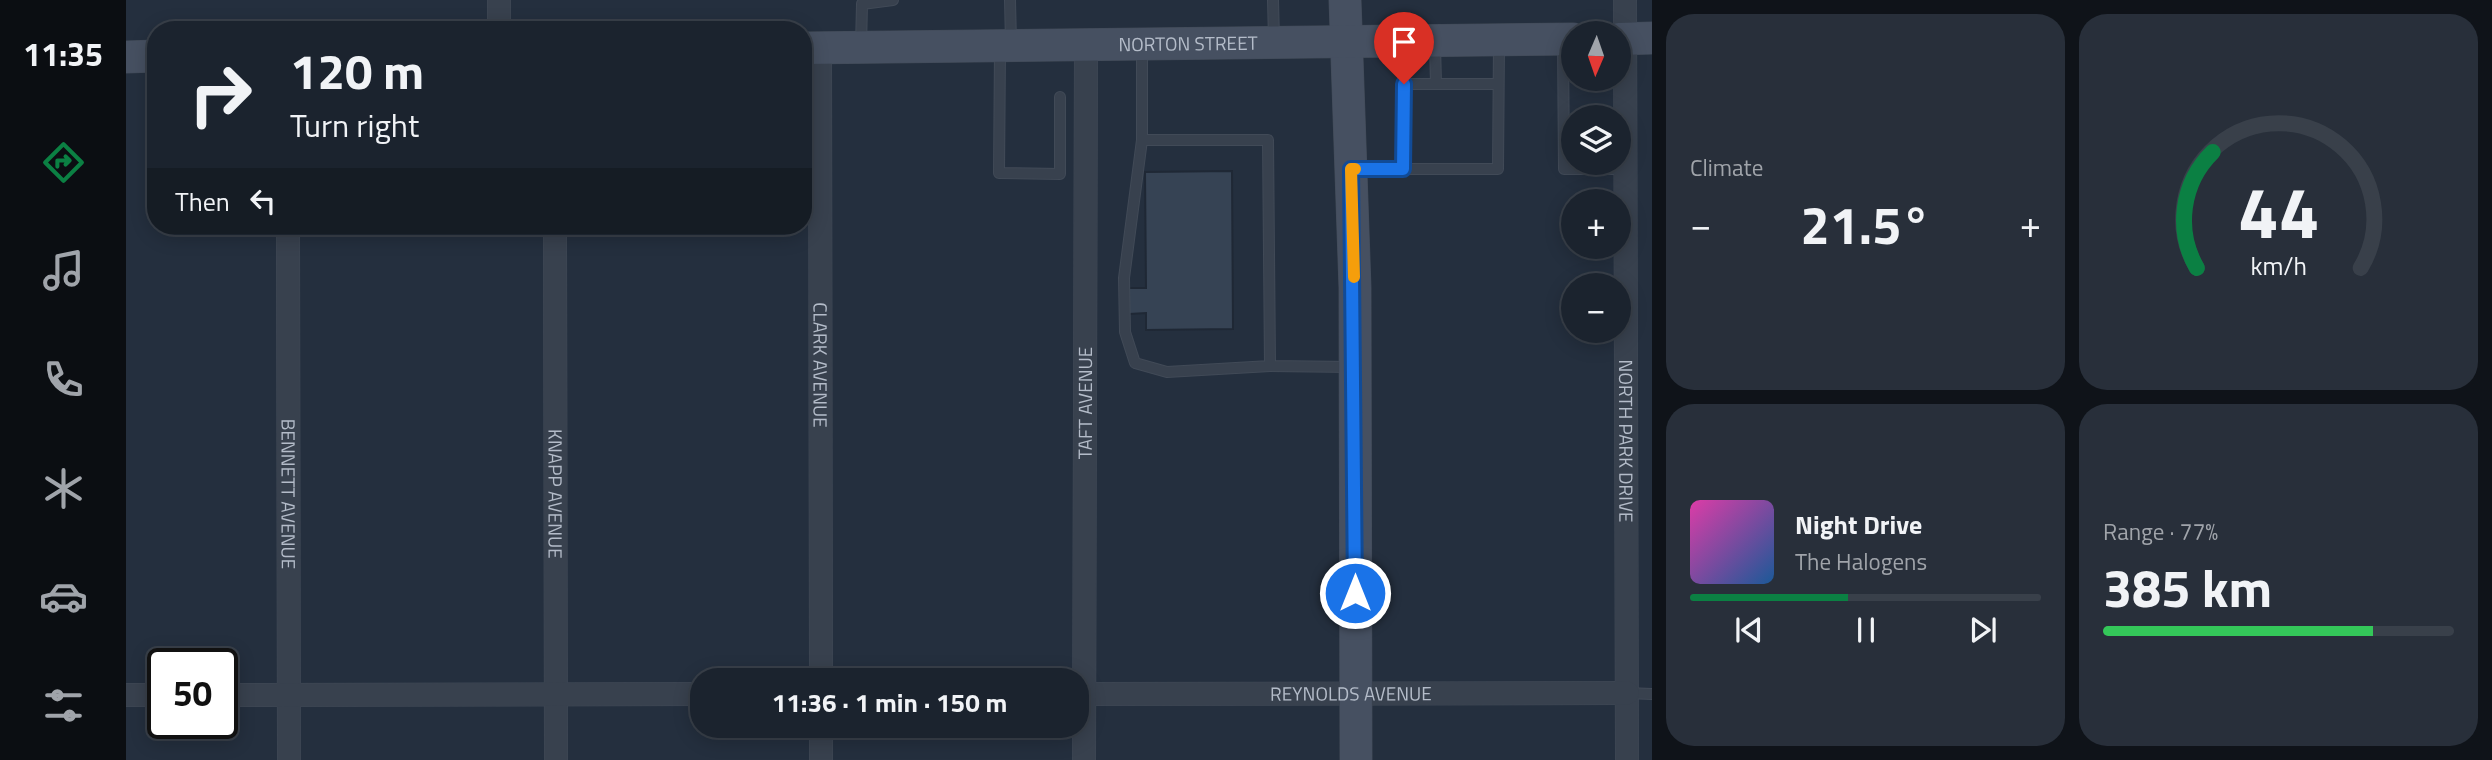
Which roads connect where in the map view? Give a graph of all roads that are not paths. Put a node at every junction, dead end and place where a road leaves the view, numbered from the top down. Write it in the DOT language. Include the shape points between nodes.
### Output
graph roads {
  1 [pos="499,0"];
  2 [pos="893,0"];
  3 [pos="1010,0"];
  4 [pos="1273,0"];
  5 [pos="1346,0"];
  6 [pos="1625,0"];
  7 [pos="499,21"];
  8 [pos="1632,38"];
  9 [pos="1561,39"];
  10 [pos="1499,40"];
  11 [pos="1435,41"];
  12 [pos="1346,42"];
  13 [pos="1274,43"];
  14 [pos="1142,44"];
  15 [pos="1086,45"];
  16 [pos="1005,46"];
  17 [pos="812,48"];
  18 [pos="861,48"];
  19 [pos="147,56"];
  20 [pos="126,57"];
  21 [pos="1436,84"];
  22 [pos="1498,84"];
  23 [pos="1060,97"];
  24 [pos="1629,105"];
  25 [pos="1142,140"];
  26 [pos="1351,169"];
  27 [pos="1403,169"];
  28 [pos="1060,174"];
  29 [pos="1085,175"];
  30 [pos="1626,175"];
  31 [pos="288,235"];
  32 [pos="555,235"];
  33 [pos="1270,366"];
  34 [pos="1355,368"];
  35 [pos="821,668"];
  36 [pos="1080,668"];
  37 [pos="1356,693"];
  38 [pos="1627,693"];
  39 [pos="556,694"];
  40 [pos="690,694"];
  41 [pos="1089,694"];
  42 [pos="1652,694"];
  43 [pos="126,695"];
  44 [pos="147,695"];
  45 [pos="238,695"];
  46 [pos="289,695"];
  47 [pos="821,738"];
  48 [pos="1083,738"];
  49 [pos="289,760"];
  50 [pos="556,760"];
  51 [pos="821,760"];
  52 [pos="1084,760"];
  53 [pos="1356,760"];
  54 [pos="1627,760"];
  1 -- 7 [label="street"];
  2 -- 18 [label="lane" via="862,4"];
  3 -- 16 [label="lane"];
  4 -- 13 [label="lane"];
  5 -- 12 [label="main road"];
  6 -- 8 [label="street, NORTH PARK DRIVE"];
  8 -- 24 [label="street, NORTH PARK DRIVE"];
  9 -- 10 [label="main road, NORTON STREET"];
  10 -- 11 [label="main road, NORTON STREET"];
  10 -- 22 [label="lane"];
  11 -- 12 [label="main road, NORTON STREET"];
  11 -- 21 [label="lane"];
  12 -- 13 [label="main road, NORTON STREET"];
  12 -- 26 [label="main road"];
  13 -- 14 [label="main road, NORTON STREET"];
  14 -- 15 [label="main road, NORTON STREET"];
  14 -- 25 [label="lane"];
  15 -- 16 [label="main road, NORTON STREET"];
  15 -- 29 [label="street, TAFT AVENUE"];
  16 -- 18 [label="main road, NORTON STREET"];
  16 -- 28 [label="lane" via="999,173"];
  17 -- 18 [label="main road, NORTON STREET"];
  17 -- 35 [label="street, CLARK AVENUE"];
  19 -- 20 [label="main road"];
  21 -- 22 [label="lane"];
  21 -- 27 [label="lane" via="1404,84"];
  22 -- 27 [label="lane" via="1498,169"];
  23 -- 28 [label="lane"];
  25 -- 33 [label="lane" via="1268,140"];
  25 -- 33 [label="lane" via="1124,278 1125,332 1135,363 1167,372"];
  26 -- 27 [label="lane"];
  26 -- 34 [label="main road"];
  28 -- 29 [label="lane"];
  29 -- 36 [label="street, TAFT AVENUE"];
  30 -- 38 [label="street, NORTH PARK DRIVE"];
  31 -- 46 [label="street, BENNETT AVENUE"];
  32 -- 39 [label="street, KNAPP AVENUE"];
  33 -- 34 [label="lane"];
  34 -- 37 [label="main road"];
  37 -- 38 [label="street, REYNOLDS AVENUE"];
  37 -- 41 [label="street, REYNOLDS AVENUE"];
  37 -- 53 [label="main road"];
  38 -- 42 [label="lane"];
  38 -- 54 [label="street, NORTH PARK DRIVE"];
  39 -- 40 [label="street"];
  39 -- 46 [label="street"];
  39 -- 50 [label="street, KNAPP AVENUE"];
  43 -- 44 [label="street"];
  45 -- 46 [label="street"];
  46 -- 49 [label="street, BENNETT AVENUE"];
  47 -- 51 [label="street"];
  48 -- 52 [label="street, TAFT AVENUE"];
}
